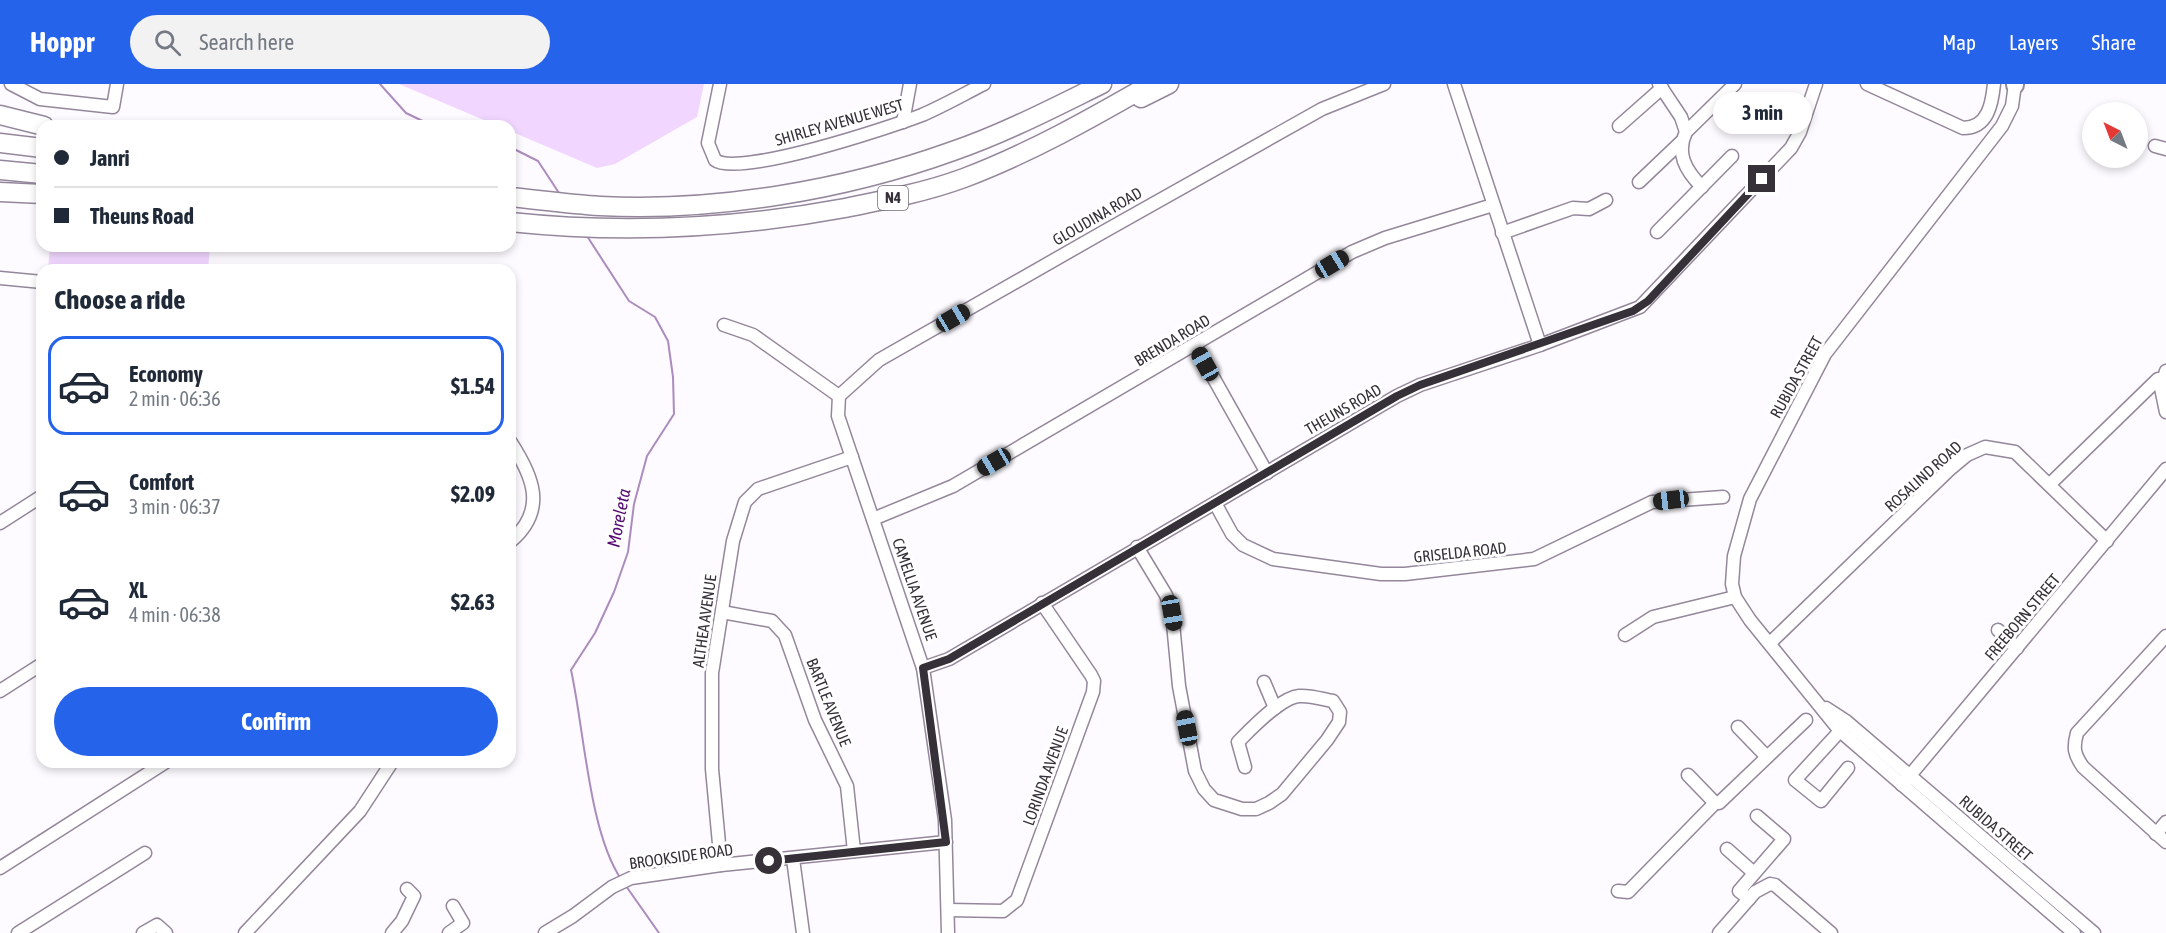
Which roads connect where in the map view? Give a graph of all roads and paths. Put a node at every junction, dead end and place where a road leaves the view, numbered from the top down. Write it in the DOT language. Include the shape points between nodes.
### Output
graph roads {
  1 [pos="10,84"];
  2 [pos="117,84"];
  3 [pos="720,84"];
  4 [pos="910,84"];
  5 [pos="984,84"];
  6 [pos="1102,84"];
  7 [pos="1151,84"];
  8 [pos="1169,84"];
  9 [pos="1384,84"];
  10 [pos="1454,84"];
  11 [pos="1735,84"];
  12 [pos="1816,84"];
  13 [pos="1867,84"];
  14 [pos="1994,84"];
  15 [pos="2015,84"];
  16 [pos="1660,86"];
  17 [pos="1882,87"];
  18 [pos="0,115"];
  19 [pos="903,122"];
  20 [pos="36,124"];
  21 [pos="1619,126"];
  22 [pos="1068,132"];
  23 [pos="1684,137"];
  24 [pos="0,143"];
  25 [pos="36,147"];
  26 [pos="1732,156"];
  27 [pos="0,170"];
  28 [pos="36,173"];
  29 [pos="1639,182"];
  30 [pos="1702,187"];
  31 [pos="0,192"];
  32 [pos="36,194"];
  33 [pos="516,198"];
  34 [pos="1606,200"];
  35 [pos="1493,205"];
  36 [pos="516,223"];
  37 [pos="1657,232"];
  38 [pos="1503,233"];
  39 [pos="0,278"];
  40 [pos="36,281"];
  41 [pos="724,325"];
  42 [pos="1195,345"];
  43 [pos="1540,345"];
  44 [pos="2162,375"];
  45 [pos="839,396"];
  46 [pos="2166,412"];
  47 [pos="516,450"];
  48 [pos="852,458"];
  49 [pos="2166,469"];
  50 [pos="1267,473"];
  51 [pos="2050,484"];
  52 [pos="1723,497"];
  53 [pos="36,500"];
  54 [pos="1215,503"];
  55 [pos="873,519"];
  56 [pos="0,523"];
  57 [pos="516,534"];
  58 [pos="2106,542"];
  59 [pos="1137,547"];
  60 [pos="1735,597"];
  61 [pos="1042,603"];
  62 [pos="722,612"];
  63 [pos="1998,630"];
  64 [pos="1625,635"];
  65 [pos="2166,636"];
  66 [pos="1770,643"];
  67 [pos="2017,648"];
  68 [pos="36,668"];
  69 [pos="923,668"];
  70 [pos="1263,682"];
  71 [pos="0,691"];
  72 [pos="1820,705"];
  73 [pos="1275,708"];
  74 [pos="1806,720"];
  75 [pos="1738,727"];
  76 [pos="1840,731"];
  77 [pos="1767,757"];
  78 [pos="1245,767"];
  79 [pos="157,768"];
  80 [pos="388,768"];
  81 [pos="1848,768"];
  82 [pos="1688,775"];
  83 [pos="1906,780"];
  84 [pos="1715,803"];
  85 [pos="1757,816"];
  86 [pos="2166,822"];
  87 [pos="2156,834"];
  88 [pos="946,842"];
  89 [pos="2166,842"];
  90 [pos="1727,849"];
  91 [pos="854,851"];
  92 [pos="145,853"];
  93 [pos="793,859"];
  94 [pos="721,865"];
  95 [pos="0,868"];
  96 [pos="1754,873"];
  97 [pos="407,889"];
  98 [pos="1618,891"];
  99 [pos="1752,895"];
  100 [pos="453,906"];
  101 [pos="948,910"];
  102 [pos="18,933"];
  103 [pos="143,933"];
  104 [pos="165,933"];
  105 [pos="245,933"];
  106 [pos="392,933"];
  107 [pos="449,933"];
  108 [pos="544,933"];
  109 [pos="803,933"];
  110 [pos="948,933"];
  111 [pos="1719,933"];
  112 [pos="1831,933"];
  113 [pos="2074,933"];
  114 [pos="2094,933"];
  1 -- 2 [label="street" via="40,99 113,107"];
  3 -- 19 [label="street, SHIRLEY AVENUE WEST" via="708,145 715,160 732,166 801,152"];
  4 -- 19 [label="street"];
  5 -- 19 [label="street, SHIRLEY AVENUE WEST"];
  6 -- 33 [label="highway, N4" via="1006,131 952,152 834,185 704,204 602,206"];
  7 -- 22 [label="highway, N4"];
  8 -- 22 [label="highway"];
  9 -- 45 [label="street, GLOUDINA ROAD" via="1322,109 879,360"];
  10 -- 35 [label="street"];
  11 -- 23 [label="street"];
  12 -- 43 [label="street, THEUNS ROAD" via="1791,148 1648,301 1633,311"];
  13 -- 17 [label="street"];
  14 -- 17 [label="street" via="1985,118 1972,128 1963,128"];
  15 -- 60 [label="street, RUBIDA STREET" via="2012,106 2002,126 1825,354 1750,499 1734,556 1731,578"];
  16 -- 21 [label="street"];
  16 -- 23 [label="street" via="1681,117"];
  18 -- 20 [label="highway"];
  22 -- 36 [label="highway, N4" via="962,178 793,218 722,226 613,230"];
  23 -- 29 [label="street"];
  23 -- 30 [label="street" via="1681,158"];
  24 -- 25 [label="highway"];
  26 -- 30 [label="street"];
  27 -- 28 [label="highway"];
  30 -- 37 [label="street"];
  31 -- 32 [label="highway"];
  34 -- 38 [label="street" via="1589,209 1573,208"];
  35 -- 38 [label="street"];
  35 -- 42 [label="street, BRENDA ROAD" via="1352,252"];
  38 -- 43 [label="street"];
  39 -- 40 [label="street"];
  41 -- 45 [label="street" via="753,335"];
  42 -- 50 [label="street"];
  42 -- 55 [label="street, BRENDA ROAD" via="953,486"];
  43 -- 50 [label="street, THEUNS ROAD" via="1420,385"];
  44 -- 46 [label="street"];
  44 -- 51 [label="street"];
  45 -- 48 [label="street, CAMELLIA AVENUE" via="838,416"];
  47 -- 57 [label="street" via="527,467 533,493 528,519"];
  48 -- 55 [label="street, CAMELLIA AVENUE"];
  48 -- 62 [label="street, ALTHEA AVENUE" via="750,495 733,541"];
  49 -- 58 [label="street, FREEBORN STREET"];
  50 -- 54 [label="street, THEUNS ROAD"];
  51 -- 58 [label="street, ROSALIND ROAD"];
  51 -- 66 [label="street, ROSALIND ROAD" via="2015,452 1985,447 1967,455"];
  52 -- 54 [label="street, GRISELDA ROAD" via="1652,502 1534,559 1405,574 1381,574 1262,555 1232,534"];
  53 -- 56 [label="street"];
  54 -- 59 [label="street, THEUNS ROAD"];
  55 -- 69 [label="street, CAMELLIA AVENUE"];
  58 -- 67 [label="street, FREEBORN STREET"];
  59 -- 61 [label="street, THEUNS ROAD"];
  59 -- 73 [label="street" via="1166,595 1172,613 1179,686 1195,771 1214,800 1227,806 1256,809 1282,794 1334,731 1340,714 1332,701 1303,696"];
  60 -- 64 [label="street" via="1653,617"];
  60 -- 66 [label="street, RUBIDA STREET"];
  61 -- 69 [label="street, THEUNS ROAD" via="949,659"];
  61 -- 101 [label="street, LORINDA AVENUE" via="1091,675 1093,692 1017,900 1003,910"];
  62 -- 91 [label="street, BARTLE AVENUE" via="772,621 785,635 815,720 847,786"];
  62 -- 94 [label="street, ALTHEA AVENUE" via="712,673 712,769"];
  63 -- 67 [label="street"];
  65 -- 87 [label="street" via="2077,733 2074,753 2083,767"];
  66 -- 72 [label="street, RUBIDA STREET"];
  67 -- 83 [label="street, FREEBORN STREET"];
  68 -- 71 [label="street"];
  69 -- 88 [label="street, CAMELLIA AVENUE"];
  70 -- 73 [label="street"];
  72 -- 76 [label="street, RUBIDA STREET"];
  72 -- 83 [label="street, RUBIDA STREET" via="1846,721"];
  73 -- 78 [label="street" via="1238,742"];
  74 -- 77 [label="street"];
  75 -- 77 [label="street"];
  76 -- 81 [label="street" via="1795,780 1821,801"];
  76 -- 83 [label="street, RUBIDA STREET"];
  77 -- 84 [label="street" via="1723,800"];
  79 -- 95 [label="street"];
  80 -- 105 [label="street" via="360,811"];
  82 -- 84 [label="street"];
  83 -- 113 [label="street, RUBIDA STREET"];
  83 -- 114 [label="street, RUBIDA STREET"];
  84 -- 98 [label="street" via="1628,892"];
  85 -- 96 [label="street" via="1784,839"];
  86 -- 87 [label="street"];
  87 -- 89 [label="street"];
  88 -- 91 [label="street, BROOKSIDE ROAD"];
  88 -- 101 [label="street, CAMELLIA AVENUE"];
  90 -- 96 [label="street"];
  91 -- 93 [label="street, BROOKSIDE ROAD"];
  92 -- 102 [label="street"];
  93 -- 94 [label="street, BROOKSIDE ROAD"];
  93 -- 109 [label="street"];
  94 -- 108 [label="street, BROOKSIDE ROAD" via="620,882"];
  96 -- 99 [label="street" via="1739,891"];
  97 -- 106 [label="street" via="414,896"];
  99 -- 111 [label="street"];
  99 -- 112 [label="street" via="1766,884 1776,885"];
  100 -- 107 [label="street" via="463,923"];
  101 -- 110 [label="street, CAMELLIA AVENUE"];
  103 -- 104 [label="street" via="157,925"];
}
